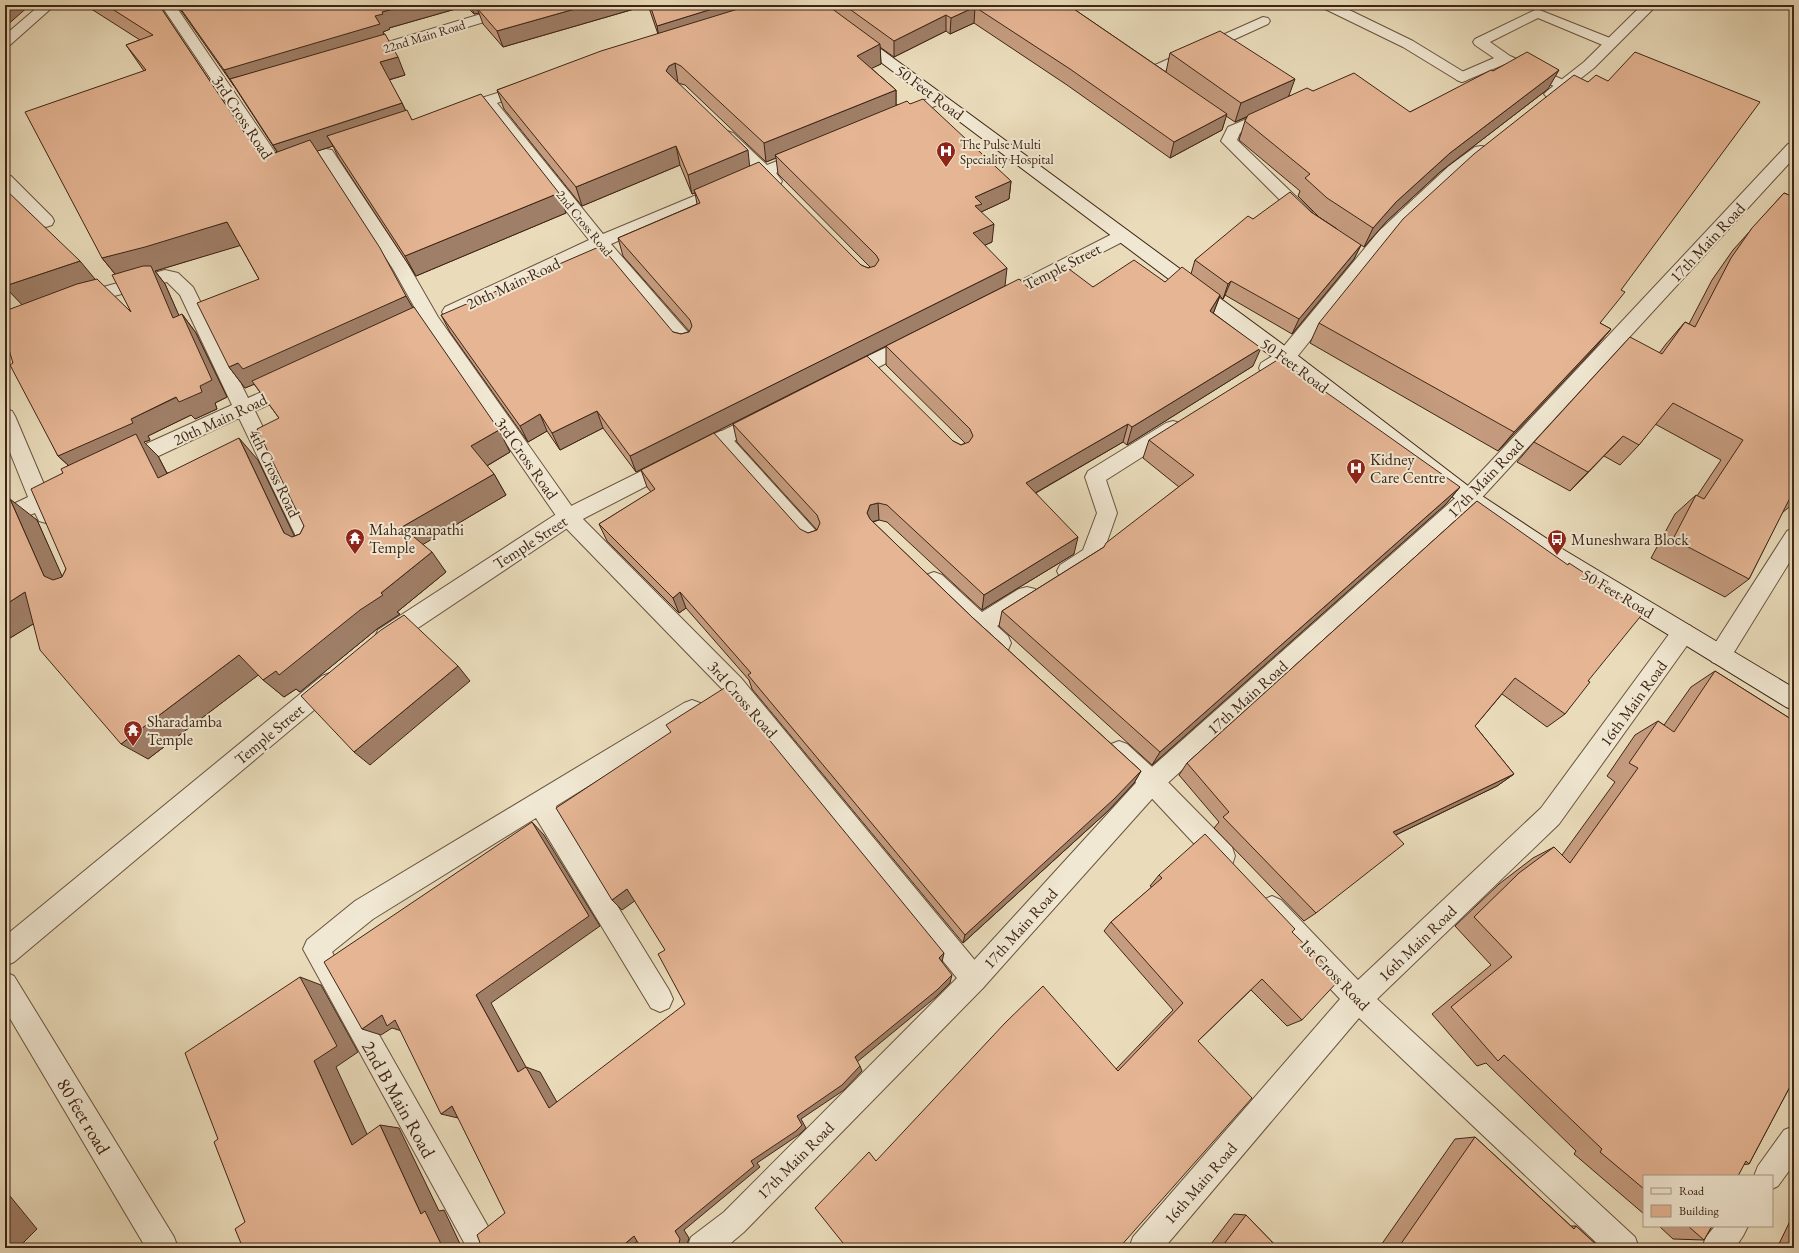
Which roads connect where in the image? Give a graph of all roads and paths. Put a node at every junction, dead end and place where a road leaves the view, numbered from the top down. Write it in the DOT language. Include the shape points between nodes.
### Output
graph roads {
  1 [pos="48,5"];
  2 [pos="526,5"];
  3 [pos="812,5"];
  4 [pos="1328,5"];
  5 [pos="1650,5"];
  6 [pos="177,12"];
  7 [pos="1263,21"];
  8 [pos="5,42"];
  9 [pos="1610,43"];
  10 [pos="351,58"];
  11 [pos="1505,58"];
  12 [pos="1139,63"];
  13 [pos="1151,72"];
  14 [pos="1164,81"];
  15 [pos="540,84"];
  16 [pos="1563,85"];
  17 [pos="940,100"];
  18 [pos="487,101"];
  19 [pos="1539,104"];
  20 [pos="1282,108"];
  21 [pos="443,115"];
  22 [pos="881,123"];
  23 [pos="719,128"];
  24 [pos="1491,142"];
  25 [pos="823,147"];
  26 [pos="1794,148"];
  27 [pos="764,171"];
  28 [pos="5,180"];
  29 [pos="787,194"];
  30 [pos="46,221"];
  31 [pos="1318,226"];
  32 [pos="1122,235"];
  33 [pos="600,242"];
  34 [pos="67,304"];
  35 [pos="982,306"];
  36 [pos="424,324"];
  37 [pos="926,335"];
  38 [pos="686,343"];
  39 [pos="1286,357"];
  40 [pos="308,378"];
  41 [pos="1253,378"];
  42 [pos="829,384"];
  43 [pos="243,408"];
  44 [pos="782,408"];
  45 [pos="5,416"];
  46 [pos="1187,419"];
  47 [pos="721,439"];
  48 [pos="112,468"];
  49 [pos="76,485"];
  50 [pos="1469,498"];
  51 [pos="40,501"];
  52 [pos="5,517"];
  53 [pos="568,517"];
  54 [pos="55,535"];
  55 [pos="1794,537"];
  56 [pos="811,539"];
  57 [pos="311,547"];
  58 [pos="918,566"];
  59 [pos="980,624"];
  60 [pos="1683,633"];
  61 [pos="373,648"];
  62 [pos="1720,655"];
  63 [pos="1014,656"];
  64 [pos="343,673"];
  65 [pos="733,685"];
  66 [pos="1794,700"];
  67 [pos="1100,735"];
  68 [pos="1152,782"];
  69 [pos="540,802"];
  70 [pos="5,953"];
  71 [pos="974,979"];
  72 [pos="5,985"];
  73 [pos="660,999"];
  74 [pos="1358,999"];
  75 [pos="1794,1140"];
  76 [pos="1769,1175"];
  77 [pos="1732,1227"];
  78 [pos="154,1244"];
  79 [pos="483,1248"];
  80 [pos="702,1248"];
  81 [pos="1144,1248"];
  82 [pos="1624,1248"];
  83 [pos="1717,1248"];
  1 -- 8 [label="street"];
  2 -- 10 [label="street, 22nd Main Road"];
  3 -- 17 [label="street, 50 Feet Road"];
  4 -- 11 [label="street" via="1408,44 1462,77"];
  5 -- 9 [label="street"];
  6 -- 36 [label="street, 3rd Cross Road" via="237,92 278,170 334,151 401,267"];
  7 -- 13 [label="street"];
  9 -- 11 [label="street" via="1537,13 1480,42"];
  9 -- 16 [label="street"];
  11 -- 16 [label="street"];
  12 -- 13 [label="street"];
  13 -- 14 [label="street"];
  15 -- 18 [label="street"];
  16 -- 19 [label="street"];
  17 -- 22 [label="street"];
  17 -- 32 [label="street, 50 Feet Road"];
  18 -- 21 [label="street"];
  18 -- 33 [label="street, 2nd Cross Road"];
  20 -- 31 [label="street" via="1228,126 1229,141"];
  23 -- 27 [label="street"];
  24 -- 39 [label="street" via="1360,254"];
  25 -- 27 [label="street, 20th Main Road"];
  26 -- 50 [label="street, 17th Main Road"];
  27 -- 29 [label="street"];
  27 -- 33 [label="street, 20th Main Road"];
  28 -- 30 [label="street"];
  32 -- 35 [label="street, Temple Street"];
  32 -- 39 [label="street, 50 Feet Road"];
  33 -- 36 [label="street, 20th Main Road"];
  33 -- 38 [label="street, 2nd Cross Road"];
  34 -- 43 [label="street, 4th Cross Road" via="165,276 172,277 187,291"];
  36 -- 53 [label="street, 3rd Cross Road"];
  37 -- 42 [label="street" via="876,369"];
  39 -- 41 [label="street"];
  39 -- 50 [label="street, 50 Feet Road"];
  40 -- 43 [label="street, 20th Main Road"];
  43 -- 48 [label="street, 20th Main Road"];
  43 -- 57 [label="street, 4th Cross Road"];
  44 -- 47 [label="street, Temple Street"];
  45 -- 51 [label="street"];
  46 -- 59 [label="street" via="1095,477 1107,513 1091,556"];
  47 -- 53 [label="street, Temple Street"];
  47 -- 56 [label="street"];
  49 -- 51 [label="street"];
  50 -- 60 [label="street, 50 Feet Road" via="1557,556"];
  50 -- 68 [label="street, 17th Main Road"];
  51 -- 52 [label="street"];
  51 -- 54 [label="street"];
  53 -- 61 [label="street, Temple Street"];
  53 -- 65 [label="street, 3rd Cross Road"];
  55 -- 62 [label="street"];
  58 -- 59 [label="street"];
  59 -- 63 [label="street"];
  60 -- 62 [label="street, 50 Feet Road"];
  60 -- 74 [label="street, 16th Main Road" via="1550,816"];
  62 -- 66 [label="street, 50 Feet Road"];
  64 -- 70 [label="street, Temple Street"];
  65 -- 69 [label="street"];
  65 -- 71 [label="street, 3rd Cross Road"];
  67 -- 68 [label="street, 1st Cross Road"];
  68 -- 71 [label="street, 17th Main Road"];
  68 -- 74 [label="street, 1st Cross Road"];
  69 -- 73 [label="street"];
  69 -- 79 [label="street, 2nd B Main Road" via="364,910 316,950"];
  71 -- 80 [label="street, 17th Main Road" via="734,1222"];
  72 -- 78 [label="street, 80 feet road"];
  74 -- 81 [label="street, 16th Main Road"];
  74 -- 82 [label="street, 1st Cross Road"];
  75 -- 76 [label="street"];
  77 -- 83 [label="street"];
}
